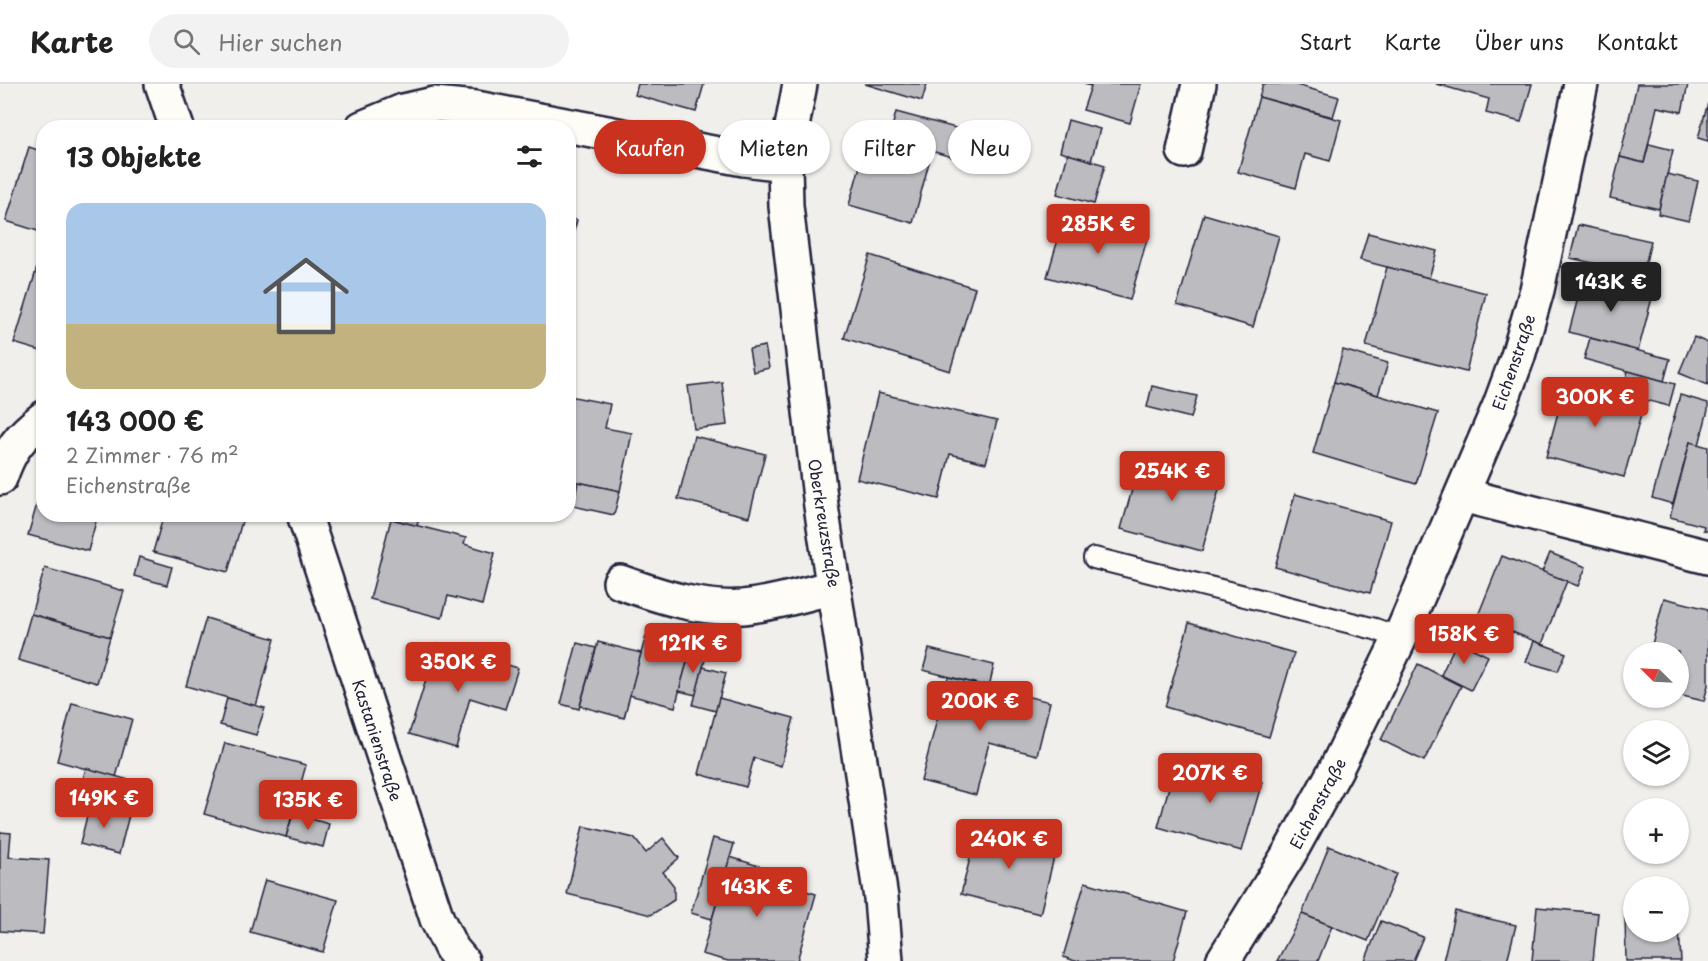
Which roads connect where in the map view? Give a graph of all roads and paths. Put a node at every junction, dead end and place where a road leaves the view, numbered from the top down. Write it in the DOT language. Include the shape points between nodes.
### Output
graph roads {
  1 [pos="162,84"];
  2 [pos="800,84"];
  3 [pos="1198,84"];
  4 [pos="1581,84"];
  5 [pos="434,94"];
  6 [pos="174,120"];
  7 [pos="381,120"];
  8 [pos="539,120"];
  9 [pos="793,120"];
  10 [pos="576,127"];
  11 [pos="1184,151"];
  12 [pos="718,154"];
  13 [pos="785,174"];
  14 [pos="36,425"];
  15 [pos="0,478"];
  16 [pos="1462,495"];
  17 [pos="307,522"];
  18 [pos="1708,557"];
  19 [pos="1094,558"];
  20 [pos="620,582"];
  21 [pos="834,587"];
  22 [pos="1400,638"];
  23 [pos="462,961"];
  24 [pos="886,961"];
  25 [pos="1223,961"];
  1 -- 6 [label="street"];
  2 -- 9 [label="street, Oberkreuzstraße"];
  3 -- 11 [label="street"];
  4 -- 16 [label="street, Eichenstraße" via="1528,323"];
  5 -- 7 [label="street"];
  5 -- 8 [label="street" via="476,108"];
  10 -- 12 [label="street"];
  13 -- 21 [label="street, Oberkreuzstraße" via="804,369"];
  14 -- 15 [label="street" via="9,453"];
  16 -- 18 [label="street"];
  16 -- 22 [label="street, Eichenstraße"];
  17 -- 23 [label="street, Kastanienstraße" via="437,919"];
  19 -- 22 [label="lane"];
  20 -- 21 [label="street" via="702,605 742,607"];
  21 -- 24 [label="street, Oberkreuzstraße"];
  22 -- 25 [label="street, Eichenstraße" via="1331,778"];
}
